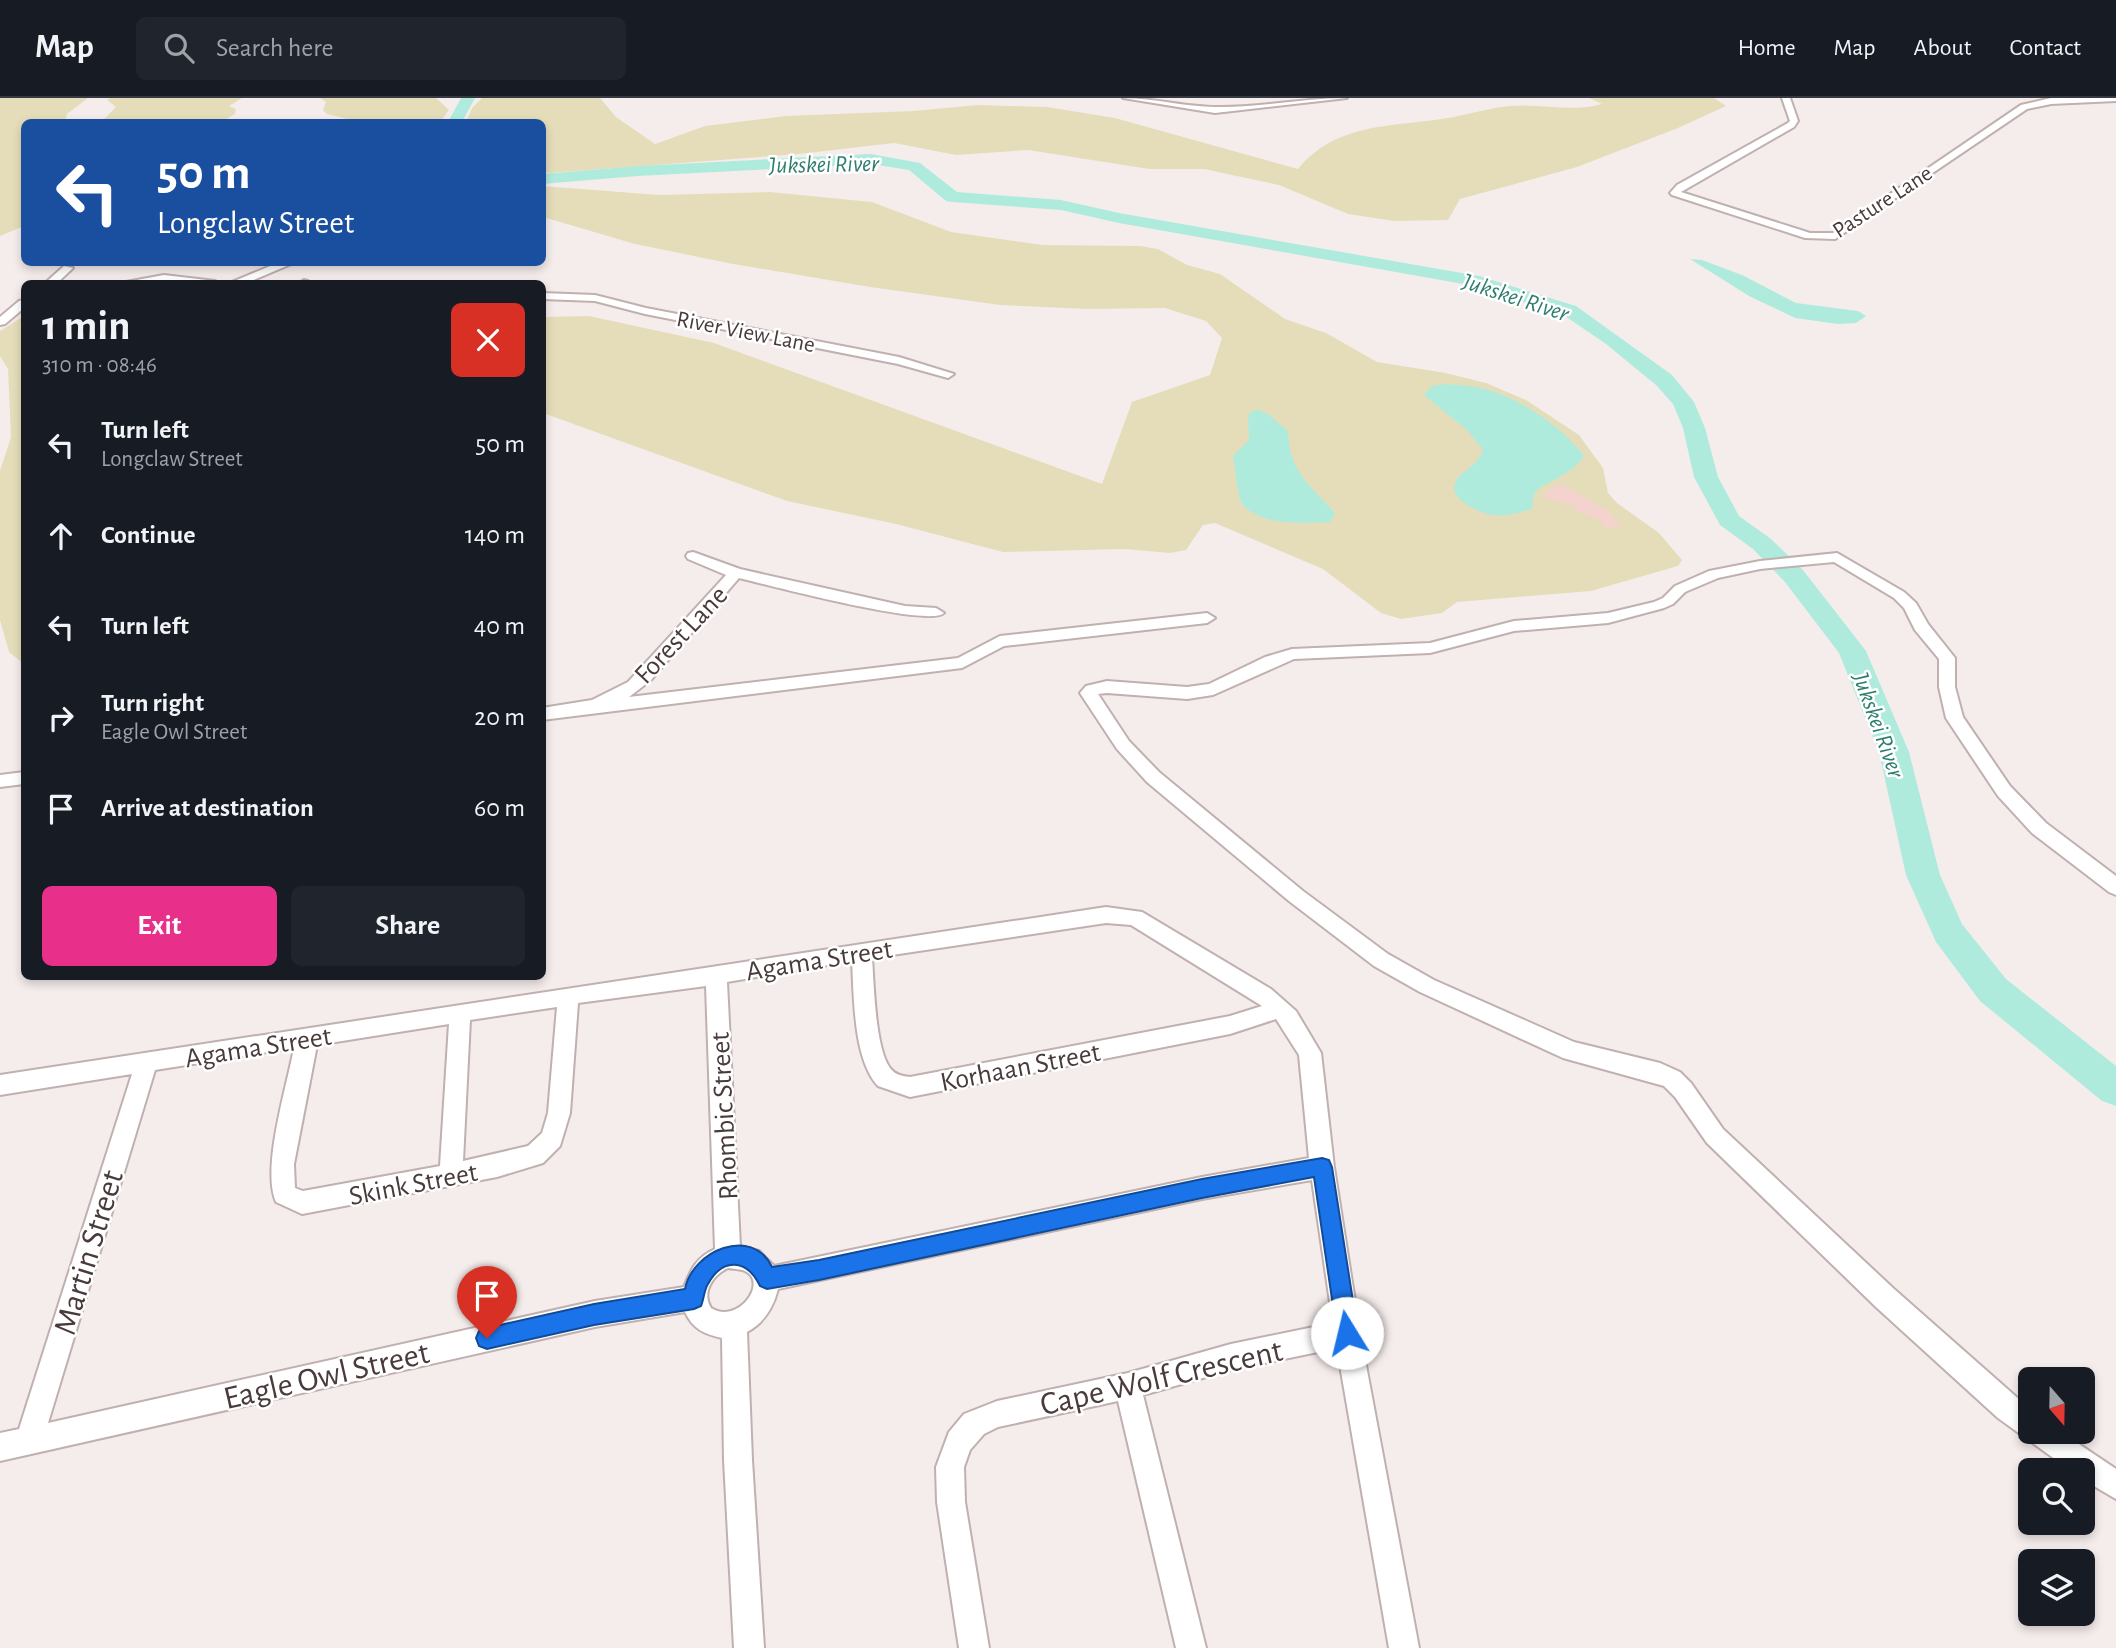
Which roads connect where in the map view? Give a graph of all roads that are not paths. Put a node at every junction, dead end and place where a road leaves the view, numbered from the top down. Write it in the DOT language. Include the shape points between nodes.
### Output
graph roads {
  1 [pos="1127,98"];
  2 [pos="1343,98"];
  3 [pos="1786,98"];
  4 [pos="2014,98"];
  5 [pos="2116,98"];
  6 [pos="1288,101"];
  7 [pos="2034,104"];
  8 [pos="68,266"];
  9 [pos="280,266"];
  10 [pos="53,280"];
  11 [pos="149,280"];
  12 [pos="181,280"];
  13 [pos="243,280"];
  14 [pos="546,296"];
  15 [pos="21,306"];
  16 [pos="0,323"];
  17 [pos="948,374"];
  18 [pos="693,556"];
  19 [pos="736,573"];
  20 [pos="936,613"];
  21 [pos="1207,618"];
  22 [pos="589,707"];
  23 [pos="546,713"];
  24 [pos="21,778"];
  25 [pos="0,781"];
  26 [pos="2116,887"];
  27 [pos="862,953"];
  28 [pos="716,976"];
  29 [pos="568,996"];
  30 [pos="1280,1008"];
  31 [pos="460,1015"];
  32 [pos="307,1039"];
  33 [pos="145,1064"];
  34 [pos="0,1086"];
  35 [pos="1322,1167"];
  36 [pos="451,1174"];
  37 [pos="728,1255"];
  38 [pos="767,1279"];
  39 [pos="694,1298"];
  40 [pos="734,1324"];
  41 [pos="1347,1333"];
  42 [pos="1128,1386"];
  43 [pos="2018,1417"];
  44 [pos="29,1440"];
  45 [pos="2056,1444"];
  46 [pos="0,1447"];
  47 [pos="2116,1485"];
  48 [pos="749,1648"];
  49 [pos="974,1648"];
  50 [pos="1191,1648"];
  51 [pos="1404,1648"];
  1 -- 6 [label="street" via="1214,110"];
  2 -- 6 [label="street"];
  3 -- 7 [label="street, Pasture Lane" via="1794,121 1791,125 1675,193 1804,235 1829,237 2021,108"];
  4 -- 7 [label="street"];
  5 -- 7 [label="street, Pasture Lane"];
  8 -- 10 [label="street"];
  9 -- 13 [label="street"];
  11 -- 12 [label="street"];
  14 -- 17 [label="street, River View Lane" via="595,298"];
  15 -- 16 [label="street"];
  18 -- 19 [label="street, Forest Lane"];
  19 -- 20 [label="street, Forest Lane" via="905,611"];
  19 -- 22 [label="street, Forest Lane" via="638,683 616,698"];
  21 -- 22 [label="street" via="1000,641 962,663"];
  22 -- 23 [label="street, Forest Lane"];
  24 -- 25 [label="street"];
  26 -- 43 [label="street" via="2039,828 2004,791 1955,718 1947,687 1947,657 1909,604 1837,556 1714,574 1680,589 1659,605 1608,618 1514,626 1430,648 1292,654 1213,690 1186,693 1107,687 1088,693 1123,746 1153,777 1381,960 1427,986 1571,1051 1672,1079 1715,1136"];
  27 -- 28 [label="street, Agama Street"];
  27 -- 30 [label="street, Agama Street" via="1119,914 1136,918"];
  27 -- 30 [label="street, Korhaan Street" via="870,1037 881,1073 910,1087 1230,1025"];
  28 -- 29 [label="street, Agama Street"];
  28 -- 37 [label="street, Rhombic Street"];
  29 -- 31 [label="street, Agama Street"];
  29 -- 36 [label="street, Skink Street" via="559,1113 552,1139 523,1160"];
  30 -- 35 [label="street, Agama Street" via="1299,1030 1310,1053"];
  31 -- 32 [label="street, Agama Street"];
  31 -- 36 [label="street"];
  32 -- 33 [label="street, Agama Street"];
  32 -- 36 [label="street, Skink Street" via="282,1164 286,1198 319,1202"];
  33 -- 34 [label="street, Agama Street"];
  33 -- 44 [label="street, Martin Street"];
  35 -- 38 [label="street"];
  35 -- 41 [label="street, Agama Street"];
  37 -- 38 [label="street" via="747,1256 760,1264"];
  37 -- 39 [label="street" via="709,1265 697,1282"];
  38 -- 40 [label="street" via="764,1299 750,1317"];
  39 -- 40 [label="street" via="698,1313 707,1321 718,1326"];
  39 -- 44 [label="street, Eagle Owl Street" via="594,1314"];
  40 -- 48 [label="street"];
  41 -- 42 [label="street, Cape Wolf Crescent" via="1231,1357"];
  41 -- 51 [label="street"];
  42 -- 49 [label="street, Cape Wolf Crescent" via="997,1415 974,1424 959,1442 950,1467 951,1502"];
  42 -- 50 [label="street"];
  44 -- 46 [label="street, Eagle Owl Street"];
  45 -- 47 [label="street"];
}
